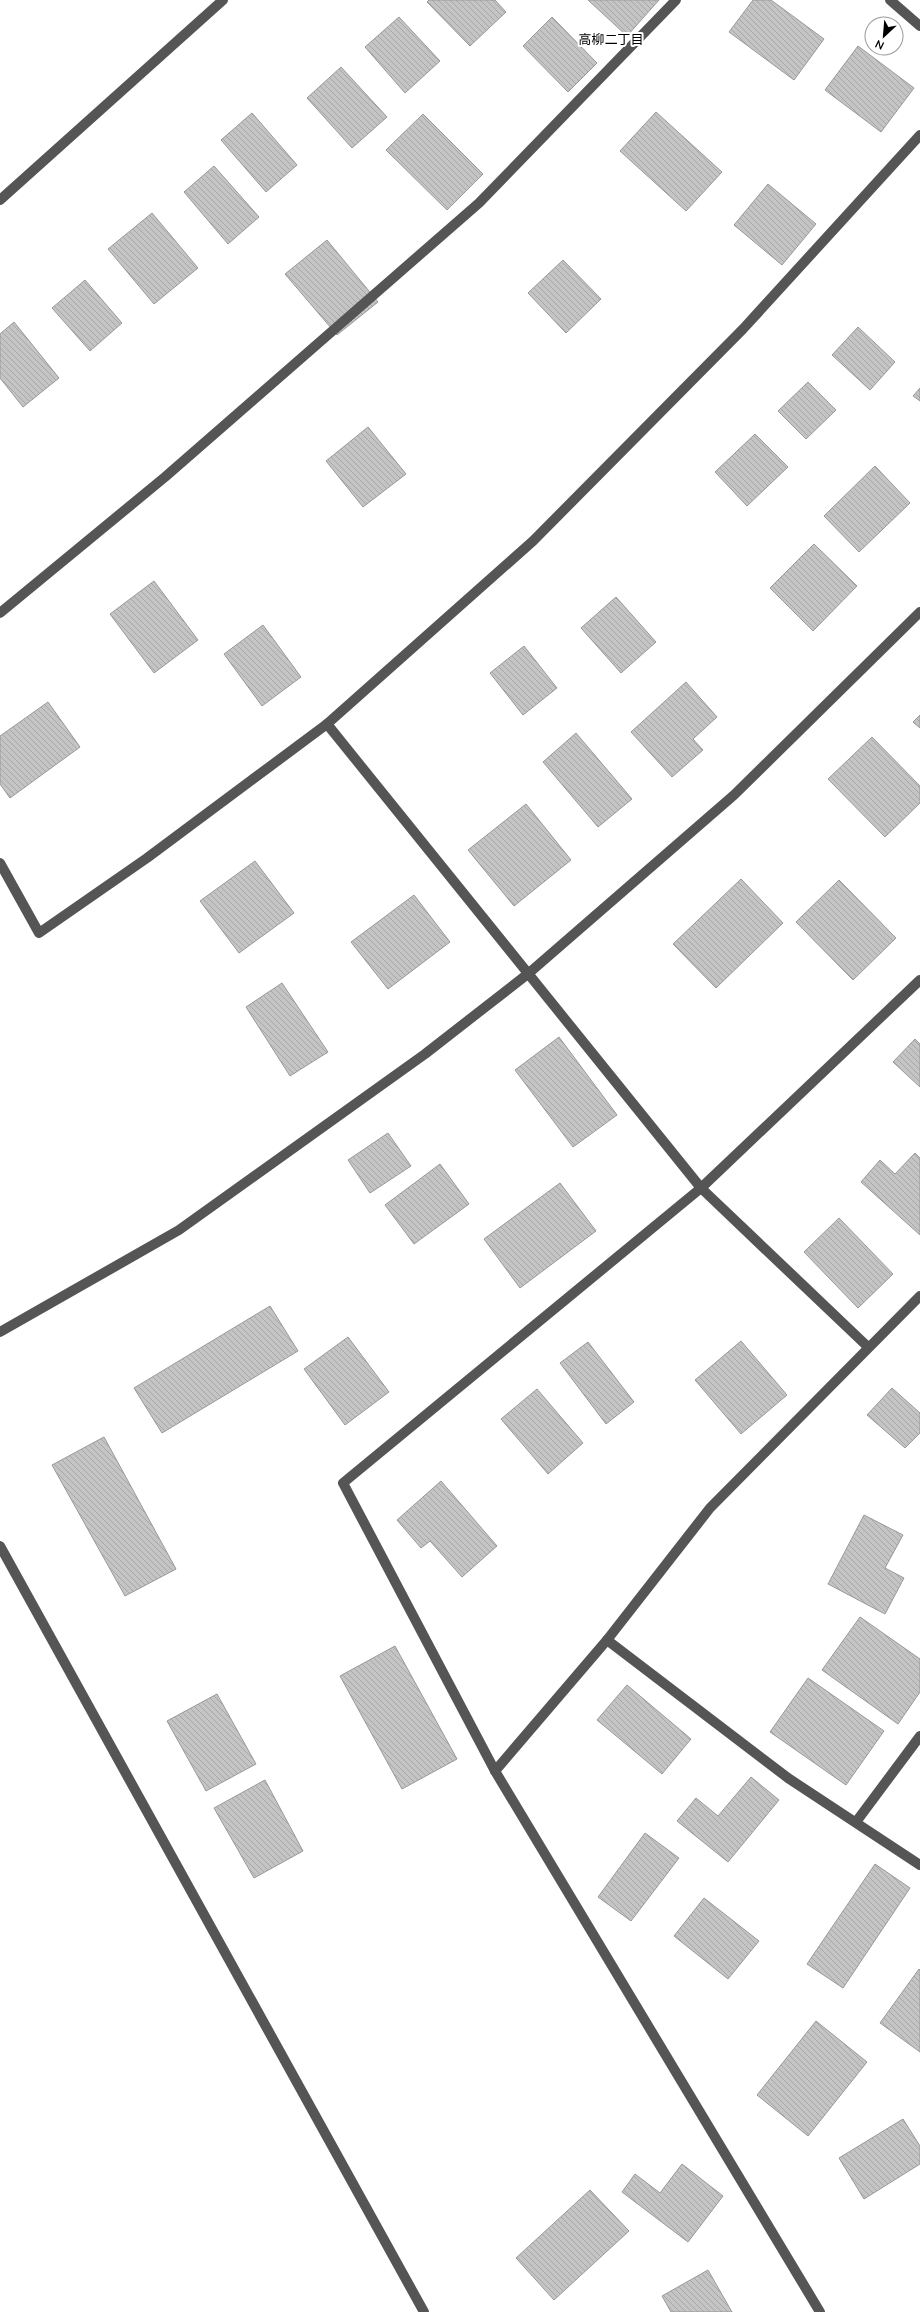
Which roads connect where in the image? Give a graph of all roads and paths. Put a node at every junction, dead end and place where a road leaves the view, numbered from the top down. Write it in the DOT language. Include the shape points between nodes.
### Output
graph roads {
  1 [pos="223,0"];
  2 [pos="676,0"];
  3 [pos="890,0"];
  4 [pos="920,26"];
  5 [pos="920,135"];
  6 [pos="0,200"];
  7 [pos="920,612"];
  8 [pos="0,613"];
  9 [pos="327,724"];
  10 [pos="0,863"];
  11 [pos="529,973"];
  12 [pos="920,980"];
  13 [pos="701,1188"];
  14 [pos="920,1296"];
  15 [pos="0,1332"];
  16 [pos="868,1347"];
  17 [pos="0,1546"];
  18 [pos="607,1640"];
  19 [pos="920,1736"];
  20 [pos="495,1770"];
  21 [pos="856,1822"];
  22 [pos="920,1865"];
  23 [pos="424,2312"];
  24 [pos="820,2312"];
  1 -- 6 [label="street"];
  2 -- 8 [label="street" via="479,204 165,477"];
  3 -- 4 [label="street"];
  5 -- 9 [label="street" via="743,329 533,541"];
  7 -- 11 [label="street" via="734,795"];
  9 -- 10 [label="street" via="147,858 39,933"];
  9 -- 11 [label="street"];
  11 -- 13 [label="street"];
  11 -- 15 [label="street" via="425,1054 178,1230"];
  12 -- 13 [label="street"];
  13 -- 16 [label="street"];
  13 -- 20 [label="street" via="343,1483"];
  14 -- 16 [label="street"];
  16 -- 18 [label="street" via="710,1508"];
  17 -- 23 [label="street"];
  18 -- 20 [label="street"];
  18 -- 21 [label="street" via="788,1778"];
  19 -- 21 [label="street"];
  20 -- 24 [label="street"];
  21 -- 22 [label="street"];
}
